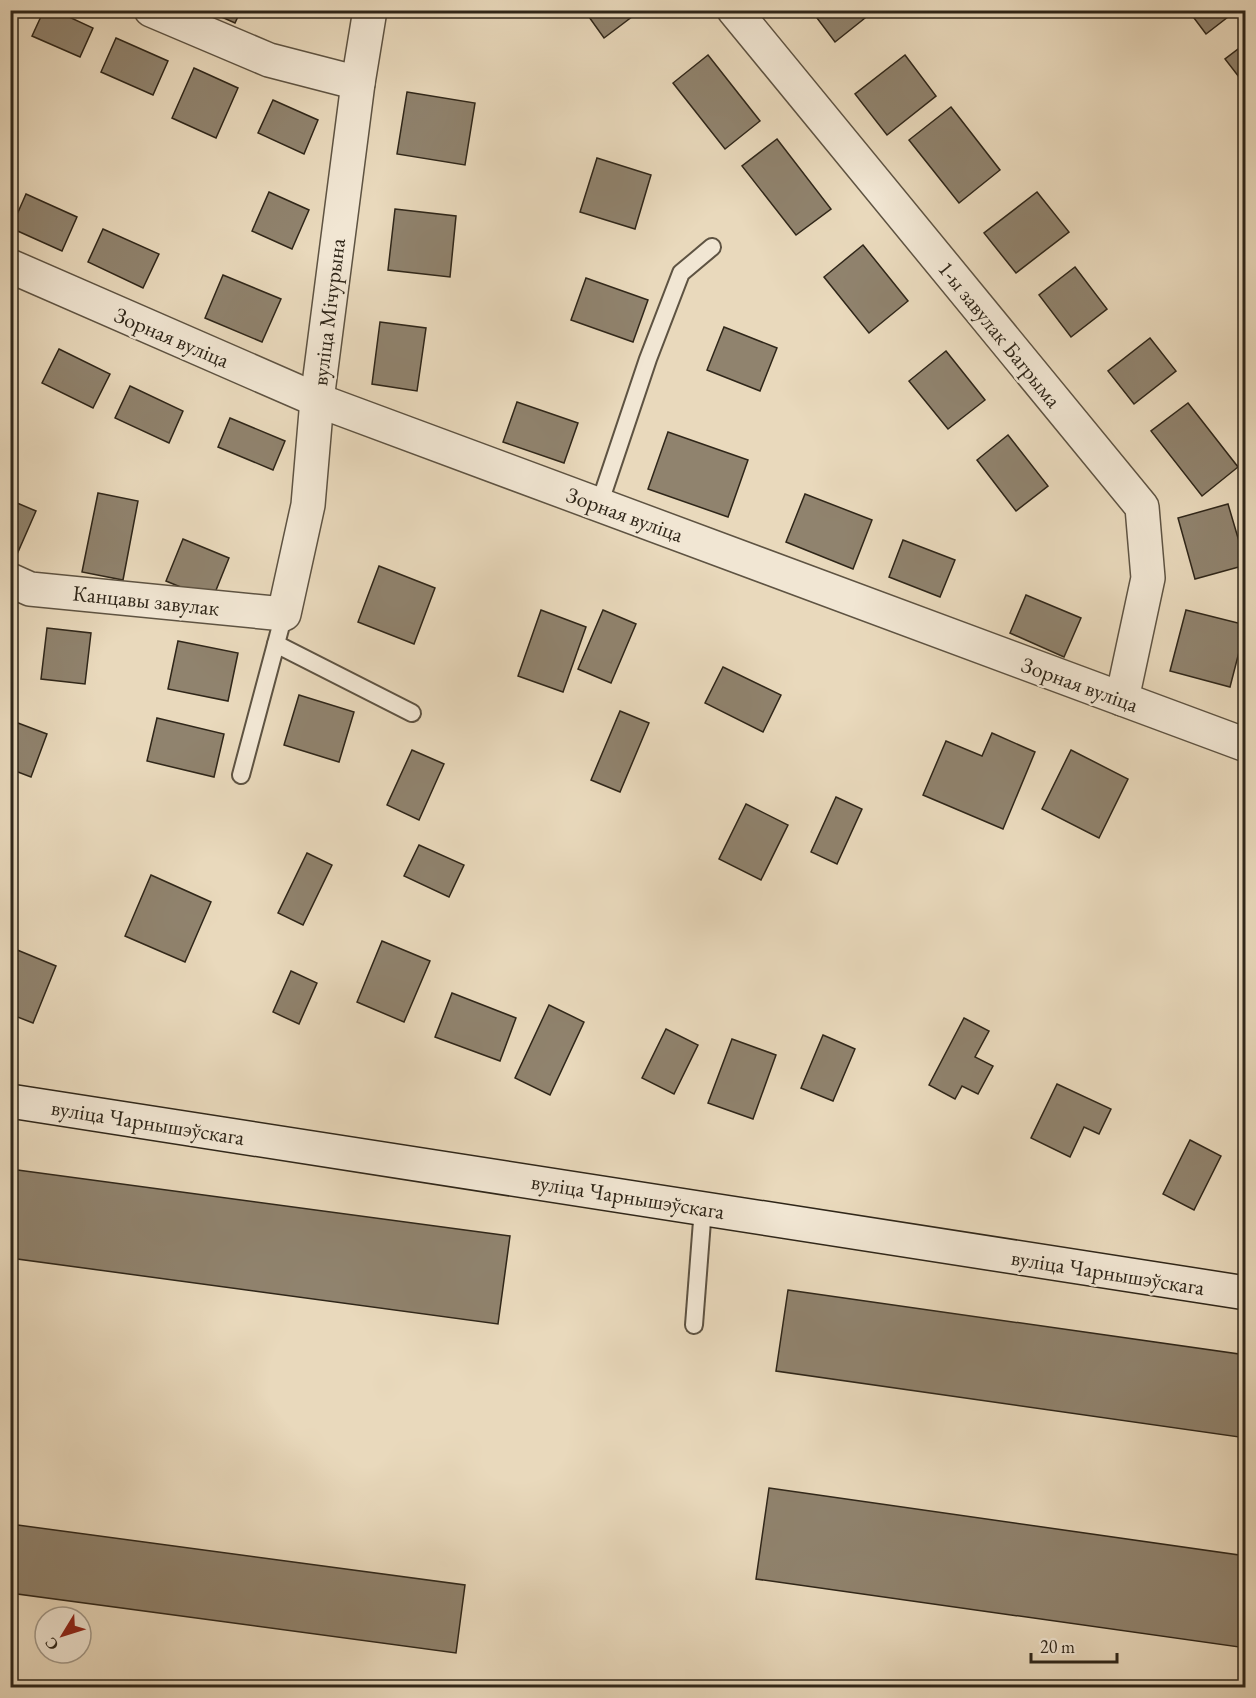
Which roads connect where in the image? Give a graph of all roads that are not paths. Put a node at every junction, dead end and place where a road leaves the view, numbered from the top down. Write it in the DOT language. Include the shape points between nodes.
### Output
graph roads {
  1 [pos="151,10"];
  2 [pos="370,10"];
  3 [pos="734,10"];
  4 [pos="358,83"];
  5 [pos="712,247"];
  6 [pos="10,266"];
  7 [pos="317,400"];
  8 [pos="599,505"];
  9 [pos="10,580"];
  10 [pos="280,629"];
  11 [pos="1122,699"];
  12 [pos="412,713"];
  13 [pos="1245,745"];
  14 [pos="241,775"];
  15 [pos="10,1101"];
  16 [pos="703,1208"];
  17 [pos="1245,1293"];
  18 [pos="694,1325"];
  1 -- 4 [label="street" via="269,60"];
  2 -- 4 [label="street, вуліца Мічурына"];
  3 -- 11 [label="street, 1-ы завулак Багрыма" via="1142,507 1148,578"];
  4 -- 7 [label="street, вуліца Мічурына"];
  5 -- 8 [label="lane" via="681,273"];
  6 -- 7 [label="street, Зорная вуліца"];
  7 -- 8 [label="street, Зорная вуліца"];
  7 -- 10 [label="street, вуліца Мічурына" via="308,505"];
  8 -- 11 [label="street, Зорная вуліца"];
  9 -- 10 [label="street, Канцавы завулак" via="30,589"];
  10 -- 12 [label="lane"];
  10 -- 14 [label="lane"];
  11 -- 13 [label="street, Зорная вуліца"];
  15 -- 16 [label="street, вуліца Чарнышэўскага"];
  16 -- 17 [label="street, вуліца Чарнышэўскага"];
  16 -- 18 [label="lane"];
}
